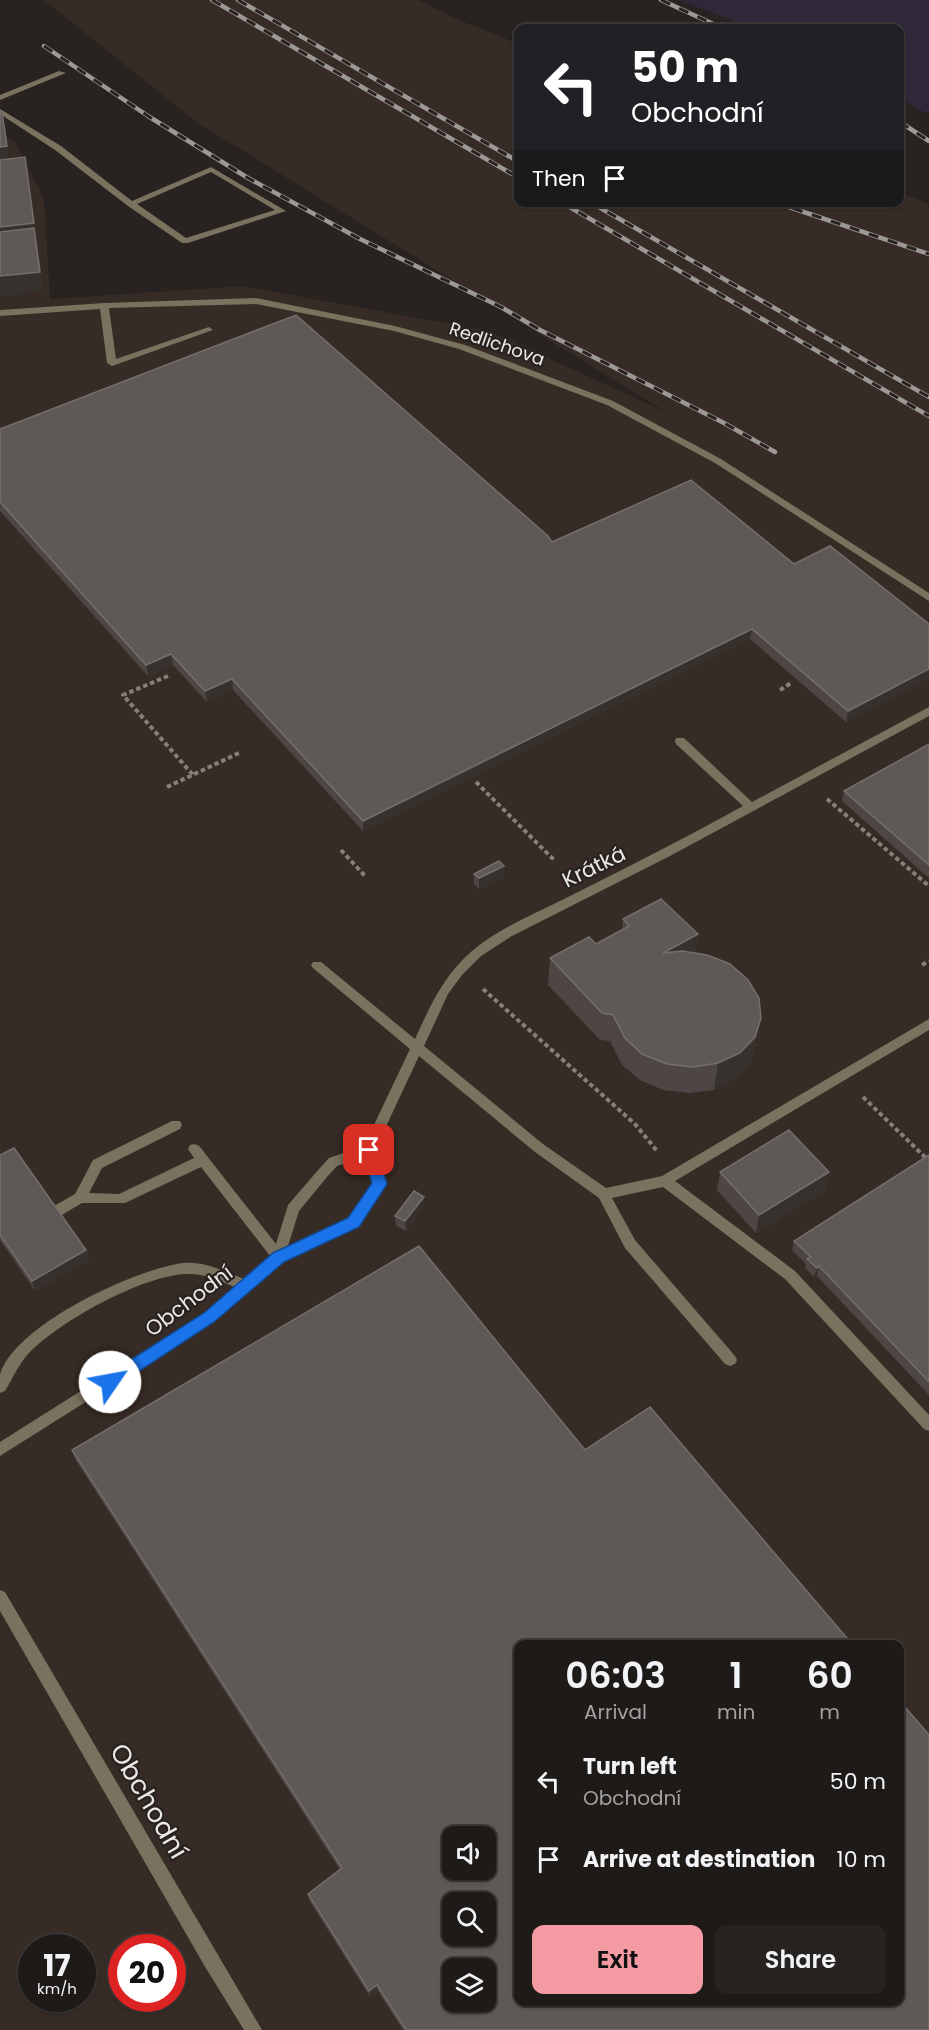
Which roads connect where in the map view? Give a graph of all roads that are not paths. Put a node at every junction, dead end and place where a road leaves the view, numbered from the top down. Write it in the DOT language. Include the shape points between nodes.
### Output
graph roads {
  1 [pos="62,73"];
  2 [pos="0,98"];
  3 [pos="0,111"];
  4 [pos="131,204"];
  5 [pos="105,306"];
  6 [pos="0,313"];
  7 [pos="209,330"];
  8 [pos="929,598"];
  9 [pos="929,711"];
  10 [pos="680,741"];
  11 [pos="751,807"];
  12 [pos="317,964"];
  13 [pos="929,1023"];
  14 [pos="417,1045"];
  15 [pos="176,1125"];
  16 [pos="194,1149"];
  17 [pos="369,1150"];
  18 [pos="203,1160"];
  19 [pos="665,1180"];
  20 [pos="604,1194"];
  21 [pos="80,1198"];
  22 [pos="30,1227"];
  23 [pos="278,1257"];
  24 [pos="246,1285"];
  25 [pos="730,1360"];
  26 [pos="0,1387"];
  27 [pos="929,1425"];
  28 [pos="0,1450"];
  29 [pos="0,1597"];
  30 [pos="254,2030"];
  1 -- 2 [label="lane"];
  3 -- 4 [label="lane" via="58,148"];
  4 -- 4 [label="lane" via="185,241 282,211 211,169"];
  5 -- 6 [label="lane, Redlichova"];
  5 -- 7 [label="lane" via="112,363"];
  5 -- 8 [label="lane, Redlichova" via="256,301 462,347 610,403 718,461"];
  9 -- 11 [label="lane, Krátká"];
  10 -- 11 [label="lane"];
  11 -- 14 [label="lane, Krátká" via="543,914 477,953 443,992"];
  12 -- 14 [label="lane"];
  13 -- 19 [label="lane"];
  14 -- 17 [label="lane, Krátká"];
  14 -- 20 [label="lane" via="539,1148"];
  15 -- 21 [label="lane" via="97,1164"];
  16 -- 18 [label="lane"];
  17 -- 23 [label="lane" via="333,1162 323,1173 293,1209"];
  17 -- 23 [label="lane, Obchodní" via="380,1184 354,1222"];
  18 -- 21 [label="lane" via="120,1199"];
  18 -- 23 [label="lane"];
  19 -- 20 [label="lane"];
  19 -- 27 [label="lane" via="790,1275"];
  20 -- 25 [label="lane" via="630,1244"];
  21 -- 22 [label="lane"];
  23 -- 24 [label="lane, Obchodní"];
  24 -- 26 [label="lane" via="201,1269 142,1279 58,1322 23,1350"];
  24 -- 28 [label="lane, Obchodní" via="209,1317"];
  29 -- 30 [label="lane, Obchodní"];
}
